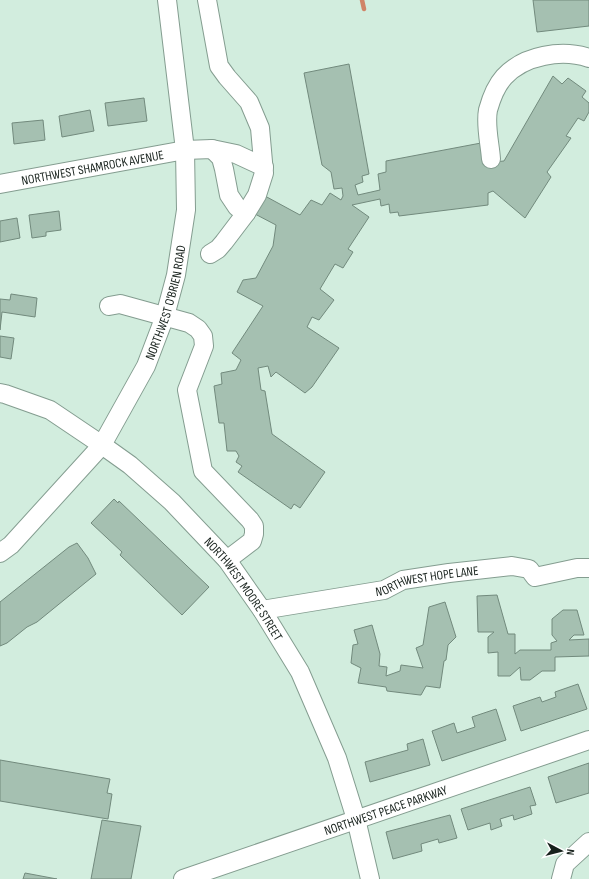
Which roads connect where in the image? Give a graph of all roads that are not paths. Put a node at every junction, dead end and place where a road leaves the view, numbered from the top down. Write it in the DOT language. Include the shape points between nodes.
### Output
graph roads {
  1 [pos="167,0"];
  2 [pos="207,0"];
  3 [pos="589,58"];
  4 [pos="212,149"];
  5 [pos="185,150"];
  6 [pos="491,159"];
  7 [pos="264,167"];
  8 [pos="0,184"];
  9 [pos="246,213"];
  10 [pos="210,254"];
  11 [pos="109,306"];
  12 [pos="165,316"];
  13 [pos="0,393"];
  14 [pos="102,445"];
  15 [pos="0,553"];
  16 [pos="228,560"];
  17 [pos="589,568"];
  18 [pos="262,610"];
  19 [pos="589,740"];
  20 [pos="356,819"];
  21 [pos="589,842"];
  22 [pos="183,879"];
  23 [pos="370,879"];
  24 [pos="562,879"];
  1 -- 5 [label="street, NORTHWEST O'BRIEN ROAD"];
  2 -- 7 [label="street" via="219,66 249,102 260,128"];
  3 -- 6 [label="street" via="567,54 545,56 528,60 504,78 494,93 488,112"];
  4 -- 5 [label="street, NORTHWEST SHAMROCK AVENUE"];
  4 -- 7 [label="street, NORTHWEST SHAMROCK AVENUE" via="236,154"];
  4 -- 9 [label="street" via="220,158 229,195 237,207"];
  5 -- 8 [label="street, NORTHWEST SHAMROCK AVENUE"];
  5 -- 12 [label="street, NORTHWEST O'BRIEN ROAD" via="186,210 176,275"];
  7 -- 9 [label="street" via="256,195"];
  9 -- 10 [label="street" via="218,249"];
  11 -- 12 [label="street" via="120,304"];
  12 -- 14 [label="street, NORTHWEST O'BRIEN ROAD" via="146,366"];
  12 -- 16 [label="street" via="189,323 203,336 204,346 187,390 203,471 254,526 252,541"];
  13 -- 14 [label="street, NORTHWEST MOORE STREET" via="50,410"];
  14 -- 15 [label="street, NORTHWEST O'BRIEN ROAD" via="11,545"];
  14 -- 16 [label="street, NORTHWEST MOORE STREET" via="130,465 172,502"];
  16 -- 18 [label="street, NORTHWEST MOORE STREET"];
  17 -- 18 [label="street, NORTHWEST HOPE LANE" via="535,577 529,569 512,566 449,573 403,580 384,590"];
  18 -- 20 [label="street, NORTHWEST MOORE STREET" via="300,672 337,758"];
  19 -- 20 [label="street, NORTHWEST PEACE PARKWAY"];
  20 -- 22 [label="street, NORTHWEST PEACE PARKWAY"];
  20 -- 23 [label="street, NORTHWEST MOORE STREET"];
  21 -- 24 [label="street" via="565,864"];
}
